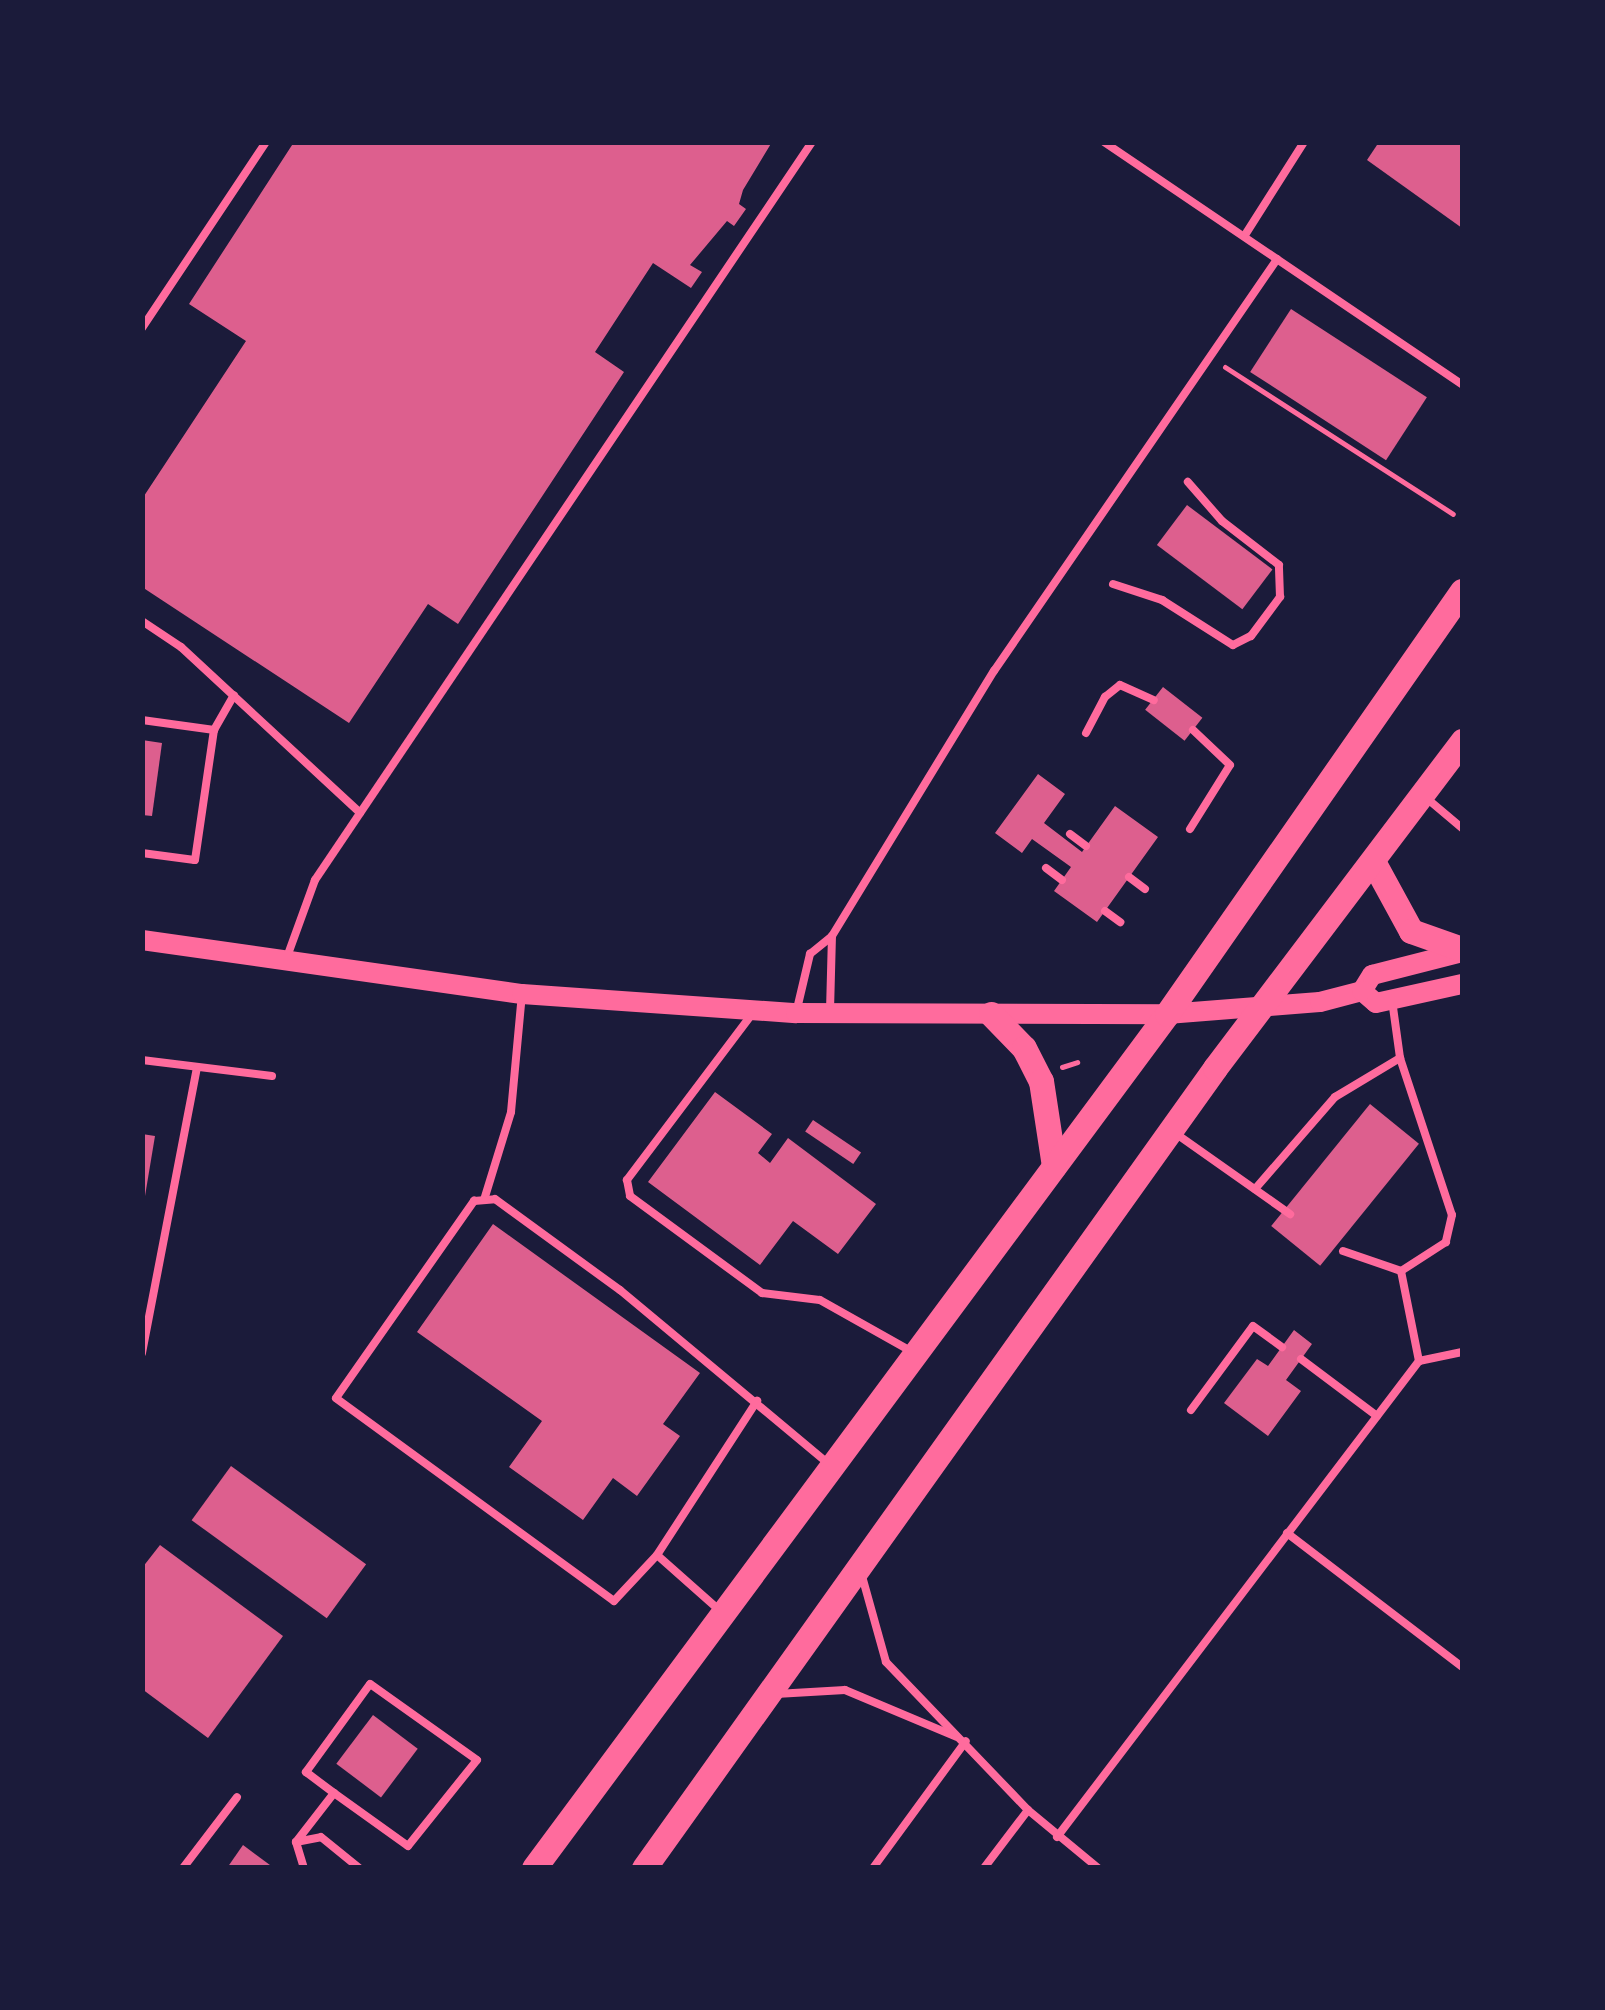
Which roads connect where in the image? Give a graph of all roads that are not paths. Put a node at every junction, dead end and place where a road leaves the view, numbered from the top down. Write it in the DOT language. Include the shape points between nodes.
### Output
graph roads {
  1 [pos="266,142"];
  2 [pos="812,142"];
  3 [pos="1104,142"];
  4 [pos="1304,142"];
  5 [pos="1245,236"];
  6 [pos="1277,260"];
  7 [pos="142,328"];
  8 [pos="1462,384"];
  9 [pos="1188,482"];
  10 [pos="1113,584"];
  11 [pos="1462,590"];
  12 [pos="142,622"];
  13 [pos="234,695"];
  14 [pos="1154,700"];
  15 [pos="142,720"];
  16 [pos="214,730"];
  17 [pos="1193,730"];
  18 [pos="1086,733"];
  19 [pos="1462,741"];
  20 [pos="1424,796"];
  21 [pos="360,813"];
  22 [pos="1462,828"];
  23 [pos="1190,829"];
  24 [pos="1070,834"];
  25 [pos="1086,846"];
  26 [pos="142,853"];
  27 [pos="1375,865"];
  28 [pos="1046,868"];
  29 [pos="1130,877"];
  30 [pos="1062,880"];
  31 [pos="1145,888"];
  32 [pos="1105,911"];
  33 [pos="1120,922"];
  34 [pos="832,936"];
  35 [pos="142,940"];
  36 [pos="1462,951"];
  37 [pos="285,961"];
  38 [pos="1462,984"];
  39 [pos="1362,991"];
  40 [pos="522,994"];
  41 [pos="1392,1000"];
  42 [pos="1262,1005"];
  43 [pos="754,1011"];
  44 [pos="796,1013"];
  45 [pos="830,1013"];
  46 [pos="991,1014"];
  47 [pos="1167,1014"];
  48 [pos="1400,1058"];
  49 [pos="142,1060"];
  50 [pos="197,1067"];
  51 [pos="272,1076"];
  52 [pos="1171,1130"];
  53 [pos="1054,1166"];
  54 [pos="1255,1189"];
  55 [pos="484,1200"];
  56 [pos="1290,1214"];
  57 [pos="1343,1252"];
  58 [pos="1401,1271"];
  59 [pos="1282,1347"];
  60 [pos="1462,1352"];
  61 [pos="142,1353"];
  62 [pos="915,1354"];
  63 [pos="1301,1359"];
  64 [pos="1419,1360"];
  65 [pos="756,1401"];
  66 [pos="1191,1410"];
  67 [pos="1377,1416"];
  68 [pos="832,1466"];
  69 [pos="1287,1533"];
  70 [pos="657,1555"];
  71 [pos="859,1566"];
  72 [pos="723,1613"];
  73 [pos="1462,1667"];
  74 [pos="769,1695"];
  75 [pos="966,1741"];
  76 [pos="334,1793"];
  77 [pos="237,1798"];
  78 [pos="1028,1810"];
  79 [pos="1057,1837"];
  80 [pos="296,1842"];
  81 [pos="184,1868"];
  82 [pos="304,1868"];
  83 [pos="360,1868"];
  84 [pos="534,1868"];
  85 [pos="644,1868"];
  86 [pos="873,1868"];
  87 [pos="984,1868"];
  88 [pos="1098,1868"];
  1 -- 7 [label="lane"];
  2 -- 21 [label="lane"];
  3 -- 5 [label="lane"];
  4 -- 5 [label="lane"];
  5 -- 6 [label="lane"];
  6 -- 8 [label="lane"];
  6 -- 34 [label="lane" via="994,671"];
  9 -- 10 [label="lane" via="1222,521 1280,564 1284,585 1252,636 1233,645 1162,600"];
  11 -- 47 [label="main road"];
  12 -- 13 [label="lane"];
  13 -- 16 [label="lane"];
  13 -- 21 [label="lane"];
  14 -- 18 [label="lane" via="1120,685 1105,697"];
  15 -- 16 [label="lane"];
  16 -- 26 [label="lane" via="195,860"];
  17 -- 23 [label="lane" via="1230,765"];
  19 -- 20 [label="main road"];
  20 -- 22 [label="lane"];
  20 -- 27 [label="main road"];
  21 -- 37 [label="lane" via="315,880"];
  24 -- 25 [label="lane"];
  27 -- 36 [label="main road" via="1412,931"];
  27 -- 42 [label="main road"];
  28 -- 30 [label="lane"];
  29 -- 31 [label="lane"];
  32 -- 33 [label="lane"];
  34 -- 44 [label="lane" via="810,954"];
  34 -- 45 [label="lane"];
  35 -- 37 [label="main road"];
  36 -- 39 [label="main road" via="1372,974"];
  37 -- 40 [label="main road"];
  38 -- 41 [label="main road"];
  39 -- 41 [label="main road" via="1376,1003"];
  39 -- 42 [label="main road"];
  40 -- 43 [label="main road"];
  40 -- 55 [label="lane" via="511,1112"];
  41 -- 48 [label="lane"];
  42 -- 47 [label="main road"];
  42 -- 52 [label="main road"];
  43 -- 44 [label="main road"];
  43 -- 62 [label="lane" via="627,1180 630,1196 762,1294 820,1300"];
  44 -- 45 [label="main road"];
  45 -- 46 [label="main road"];
  46 -- 47 [label="main road"];
  46 -- 53 [label="main road" via="1024,1048 1041,1081"];
  47 -- 53 [label="main road"];
  48 -- 54 [label="lane" via="1336,1097"];
  48 -- 58 [label="lane" via="1452,1215 1446,1242"];
  49 -- 50 [label="lane"];
  50 -- 51 [label="lane"];
  50 -- 61 [label="lane"];
  52 -- 54 [label="lane"];
  52 -- 71 [label="main road"];
  53 -- 62 [label="main road"];
  54 -- 56 [label="lane"];
  55 -- 65 [label="lane" via="495,1199 620,1290"];
  55 -- 70 [label="lane" via="474,1201 336,1398 614,1601"];
  57 -- 58 [label="lane"];
  58 -- 64 [label="lane"];
  59 -- 66 [label="lane" via="1253,1326"];
  60 -- 64 [label="lane"];
  62 -- 68 [label="main road"];
  63 -- 67 [label="lane"];
  64 -- 67 [label="lane"];
  65 -- 68 [label="lane"];
  65 -- 70 [label="lane"];
  67 -- 69 [label="lane"];
  68 -- 72 [label="main road"];
  69 -- 73 [label="lane"];
  69 -- 79 [label="lane"];
  70 -- 72 [label="lane"];
  71 -- 74 [label="main road"];
  71 -- 75 [label="lane" via="886,1662"];
  72 -- 84 [label="main road"];
  74 -- 75 [label="lane" via="845,1690"];
  74 -- 85 [label="main road"];
  75 -- 78 [label="lane"];
  75 -- 86 [label="lane"];
  76 -- 76 [label="lane" via="306,1772 370,1684 477,1760 408,1846"];
  76 -- 80 [label="lane"];
  77 -- 81 [label="lane"];
  78 -- 79 [label="lane"];
  78 -- 87 [label="lane"];
  79 -- 88 [label="lane"];
  80 -- 82 [label="lane"];
  80 -- 83 [label="lane" via="321,1837"];
}
